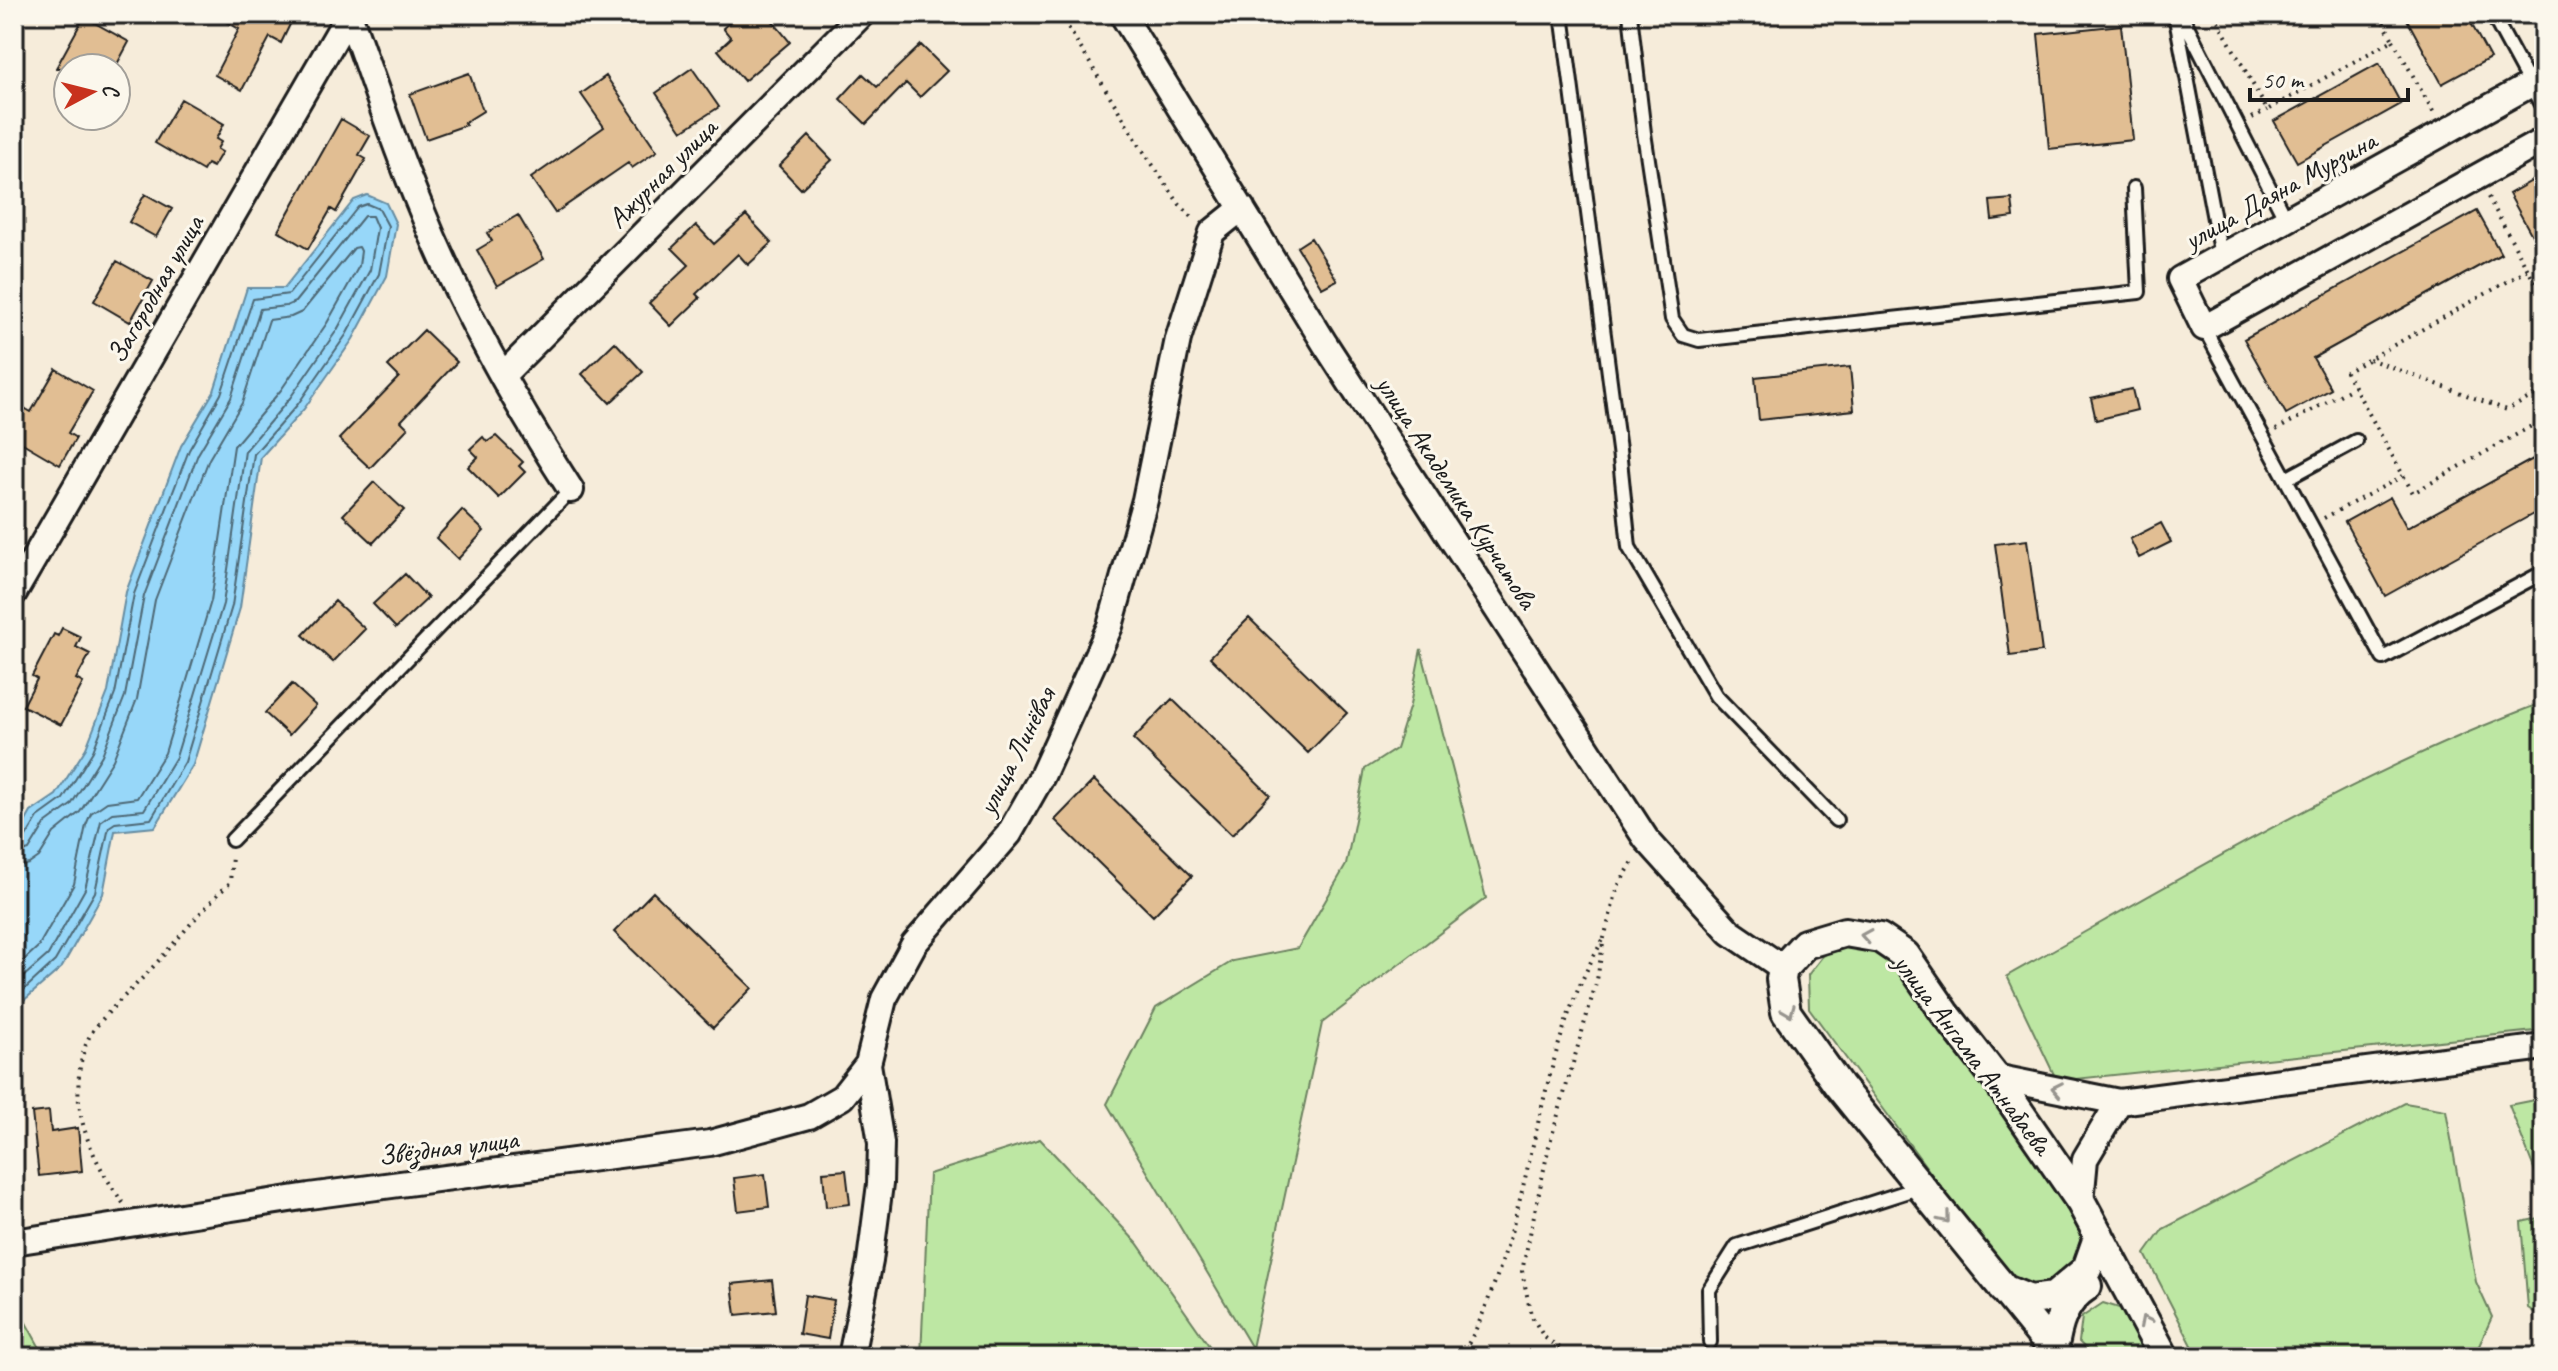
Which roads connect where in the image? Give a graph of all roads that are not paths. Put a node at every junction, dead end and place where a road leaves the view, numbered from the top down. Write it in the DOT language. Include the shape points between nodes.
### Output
graph roads {
  1 [pos="349,14"];
  2 [pos="862,14"];
  3 [pos="1122,14"];
  4 [pos="1562,14"];
  5 [pos="1630,14"];
  6 [pos="2175,14"];
  7 [pos="2181,14"];
  8 [pos="2492,14"];
  9 [pos="2537,81"];
  10 [pos="2544,110"];
  11 [pos="2544,140"];
  12 [pos="2134,188"];
  13 [pos="1242,208"];
  14 [pos="2286,220"];
  15 [pos="2221,256"];
  16 [pos="2204,328"];
  17 [pos="503,375"];
  18 [pos="2356,441"];
  19 [pos="2286,479"];
  20 [pos="571,490"];
  21 [pos="2544,572"];
  22 [pos="14,593"];
  23 [pos="1836,820"];
  24 [pos="232,840"];
  25 [pos="1783,968"];
  26 [pos="2544,1047"];
  27 [pos="868,1064"];
  28 [pos="1995,1077"];
  29 [pos="2119,1102"];
  30 [pos="1921,1187"];
  31 [pos="2081,1202"];
  32 [pos="2099,1235"];
  33 [pos="14,1242"];
  34 [pos="2126,1284"];
  35 [pos="2003,1289"];
  36 [pos="1710,1342"];
  37 [pos="2056,1354"];
  38 [pos="851,1357"];
  39 [pos="2164,1357"];
  1 -- 17 [label="street" via="419,205"];
  1 -- 22 [label="street, Загородная улица"];
  2 -- 17 [label="street, Ажурная улица"];
  3 -- 13 [label="street, улица Академика Курчатова"];
  4 -- 23 [label="lane" via="1629,547 1716,696"];
  5 -- 12 [label="lane" via="1672,319 1683,335 1699,340 2139,292"];
  6 -- 15 [label="lane"];
  7 -- 14 [label="lane"];
  8 -- 9 [label="lane"];
  9 -- 10 [label="lane"];
  9 -- 14 [label="street, улица Даяна Мурзина"];
  11 -- 16 [label="street"];
  13 -- 25 [label="street, улица Академика Курчатова" via="1652,845 1730,932"];
  13 -- 27 [label="street, улица Линёвая" via="1212,232 1178,339 1145,500 1110,626 1042,776 1009,834 914,944 884,999"];
  14 -- 15 [label="street, улица Даяна Мурзина"];
  15 -- 16 [label="street, улица Даяна Мурзина" via="2180,279"];
  16 -- 19 [label="lane"];
  17 -- 20 [label="street"];
  18 -- 19 [label="lane"];
  19 -- 21 [label="lane" via="2383,658"];
  20 -- 24 [label="lane"];
  28 -- 25 [label="street, улица Ангама Атнабаева, one-way" via="1905,955 1880,938 1845,932 1805,944"];
  25 -- 30 [label="street, one-way" via="1786,1012"];
  26 -- 29 [label="street"];
  27 -- 33 [label="street, Звёздная улица" via="842,1097 809,1116 710,1143"];
  27 -- 38 [label="street, улица Линёвая" via="881,1143 880,1184"];
  29 -- 28 [label="street, one-way"];
  28 -- 31 [label="street, улица Ангама Атнабаева"];
  29 -- 31 [label="street" via="2085,1159"];
  30 -- 35 [label="street, one-way"];
  30 -- 36 [label="lane" via="1737,1246 1709,1290"];
  31 -- 32 [label="street, улица Ангама Атнабаева"];
  32 -- 34 [label="street, улица Ангама Атнабаева"];
  32 -- 35 [label="street" via="2087,1269 2054,1297 2030,1300"];
  34 -- 37 [label="street" via="2109,1279 2078,1292 2057,1326"];
  39 -- 34 [label="street, улица Ангама Атнабаева, one-way"];
  35 -- 37 [label="street"];
}
